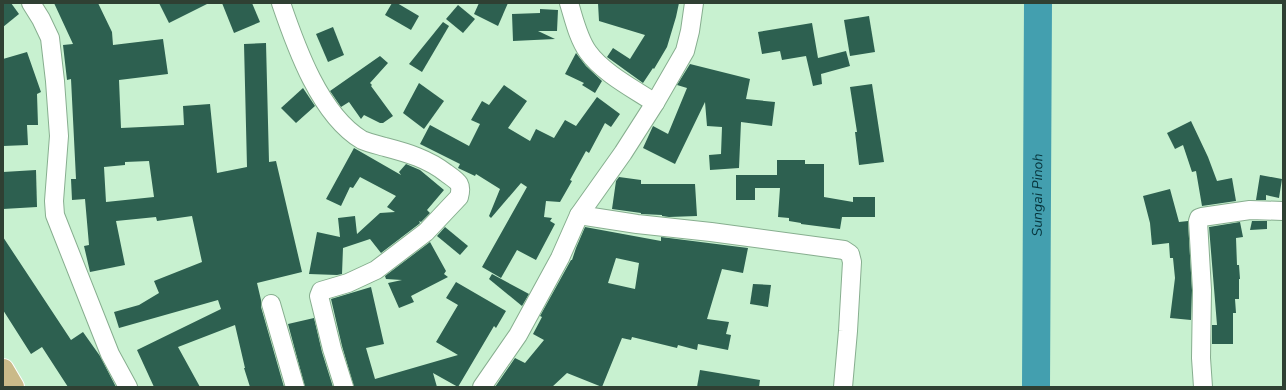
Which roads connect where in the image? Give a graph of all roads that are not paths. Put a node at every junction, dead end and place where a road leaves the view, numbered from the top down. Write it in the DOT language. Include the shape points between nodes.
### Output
graph roads {
  1 [pos="31,3"];
  2 [pos="282,3"];
  3 [pos="569,3"];
  4 [pos="694,3"];
  5 [pos="655,103"];
  6 [pos="1283,211"];
  7 [pos="579,215"];
  8 [pos="271,304"];
  9 [pos="3,370"];
  10 [pos="13,387"];
  11 [pos="128,387"];
  12 [pos="295,387"];
  13 [pos="344,387"];
  14 [pos="482,387"];
  15 [pos="843,387"];
  16 [pos="1203,387"];
  1 -- 11 [label="street" via="42,19 50,38 55,81 59,136 55,215 110,354"];
  2 -- 13 [label="street" via="309,75 335,115 351,132 364,141 418,156 435,164 459,182 461,189 459,197 426,232 397,255 376,270 321,291 319,296"];
  3 -- 5 [label="street" via="588,52 604,69"];
  4 -- 5 [label="street" via="685,51"];
  5 -- 7 [label="street"];
  6 -- 16 [label="street" via="1250,210 1202,217 1198,221"];
  7 -- 14 [label="street" via="560,258 518,335"];
  7 -- 15 [label="street" via="844,250 850,254 852,262"];
  8 -- 12 [label="street"];
  9 -- 10 [label="main road"];
}
